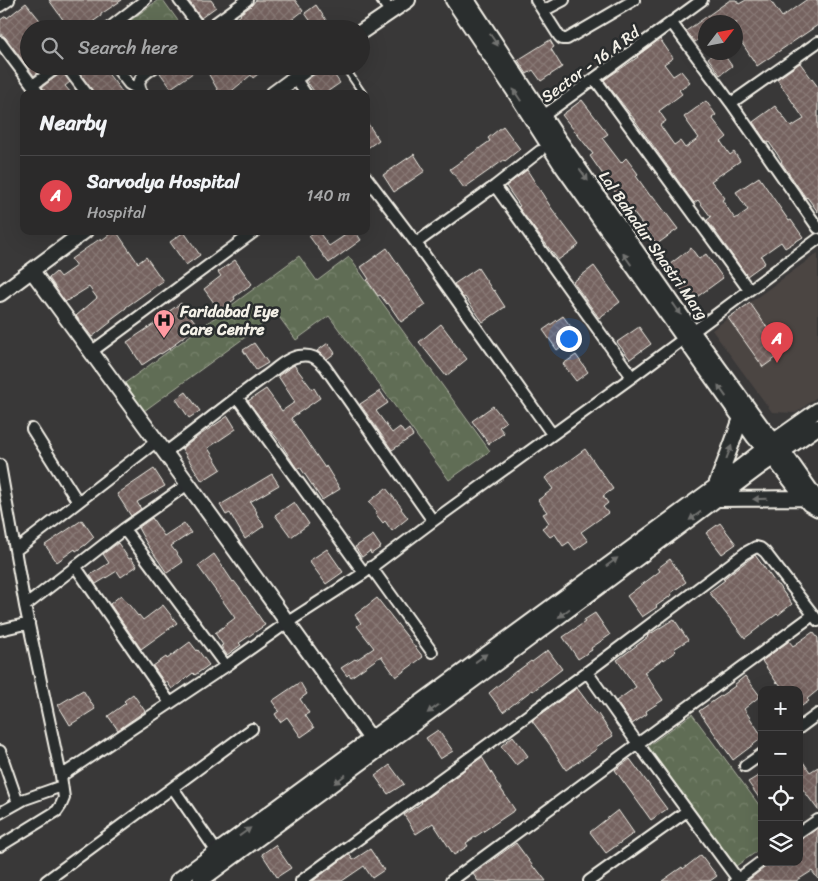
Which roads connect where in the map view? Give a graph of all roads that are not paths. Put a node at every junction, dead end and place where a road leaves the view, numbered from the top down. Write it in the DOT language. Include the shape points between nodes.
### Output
graph roads {
  1 [pos="9,0"];
  2 [pos="145,0"];
  3 [pos="179,0"];
  4 [pos="247,0"];
  5 [pos="382,0"];
  6 [pos="408,0"];
  7 [pos="453,0"];
  8 [pos="467,0"];
  9 [pos="536,0"];
  10 [pos="564,0"];
  11 [pos="634,0"];
  12 [pos="702,0"];
  13 [pos="0,6"];
  14 [pos="543,11"];
  15 [pos="391,12"];
  16 [pos="119,20"];
  17 [pos="194,20"];
  18 [pos="219,20"];
  19 [pos="671,22"];
  20 [pos="370,26"];
  21 [pos="0,42"];
  22 [pos="817,45"];
  23 [pos="20,69"];
  24 [pos="25,75"];
  25 [pos="50,75"];
  26 [pos="73,75"];
  27 [pos="122,75"];
  28 [pos="143,75"];
  29 [pos="299,75"];
  30 [pos="350,75"];
  31 [pos="295,78"];
  32 [pos="595,79"];
  33 [pos="36,90"];
  34 [pos="84,90"];
  35 [pos="139,90"];
  36 [pos="141,90"];
  37 [pos="278,90"];
  38 [pos="303,90"];
  39 [pos="360,90"];
  40 [pos="731,103"];
  41 [pos="539,119"];
  42 [pos="540,151"];
  43 [pos="370,182"];
  44 [pos="495,186"];
  45 [pos="818,228"];
  46 [pos="80,235"];
  47 [pos="250,235"];
  48 [pos="818,239"];
  49 [pos="416,243"];
  50 [pos="32,271"];
  51 [pos="749,290"];
  52 [pos="0,294"];
  53 [pos="688,335"];
  54 [pos="91,352"];
  55 [pos="632,377"];
  56 [pos="237,397"];
  57 [pos="818,410"];
  58 [pos="740,418"];
  59 [pos="818,427"];
  60 [pos="32,429"];
  61 [pos="552,434"];
  62 [pos="161,447"];
  63 [pos="773,449"];
  64 [pos="0,465"];
  65 [pos="188,484"];
  66 [pos="716,493"];
  67 [pos="814,500"];
  68 [pos="78,502"];
  69 [pos="432,521"];
  70 [pos="124,529"];
  71 [pos="16,550"];
  72 [pos="75,566"];
  73 [pos="368,570"];
  74 [pos="26,606"];
  75 [pos="816,618"];
  76 [pos="288,622"];
  77 [pos="29,623"];
  78 [pos="0,630"];
  79 [pos="432,652"];
  80 [pos="226,666"];
  81 [pos="588,672"];
  82 [pos="170,703"];
  83 [pos="818,714"];
  84 [pos="803,725"];
  85 [pos="252,729"];
  86 [pos="375,744"];
  87 [pos="638,744"];
  88 [pos="0,751"];
  89 [pos="758,757"];
  90 [pos="745,766"];
  91 [pos="61,781"];
  92 [pos="173,788"];
  93 [pos="309,793"];
  94 [pos="18,803"];
  95 [pos="687,811"];
  96 [pos="0,813"];
  97 [pos="818,820"];
  98 [pos="803,830"];
  99 [pos="0,846"];
  100 [pos="217,852"];
  101 [pos="758,864"];
  102 [pos="737,880"];
  103 [pos="46,881"];
  104 [pos="177,881"];
  105 [pos="200,881"];
  106 [pos="301,881"];
  107 [pos="451,881"];
  108 [pos="589,881"];
  1 -- 13 [label="street"];
  2 -- 16 [label="street"];
  3 -- 17 [label="street"];
  4 -- 18 [label="street"];
  5 -- 15 [label="street"];
  6 -- 15 [label="street"];
  41 -- 7 [label="street, one-way"];
  8 -- 41 [label="street, Lal Bahadur Shastri Marg, one-way"];
  9 -- 14 [label="street"];
  10 -- 14 [label="street"];
  11 -- 14 [label="street" via="567,39 559,36"];
  12 -- 19 [label="street, Sector - 16 A Rd"];
  15 -- 20 [label="street"];
  19 -- 32 [label="street, Sector - 16 A Rd"];
  19 -- 40 [label="street"];
  21 -- 23 [label="street"];
  22 -- 40 [label="street"];
  24 -- 33 [label="street"];
  25 -- 33 [label="street"];
  26 -- 34 [label="street"];
  27 -- 35 [label="street"];
  28 -- 36 [label="street" via="139,86"];
  29 -- 31 [label="street"];
  30 -- 39 [label="lane"];
  31 -- 37 [label="street"];
  31 -- 38 [label="street"];
  32 -- 41 [label="street, Sector - 16 A Rd"];
  32 -- 51 [label="street"];
  40 -- 45 [label="street"];
  41 -- 53 [label="street, Lal Bahadur Shastri Marg" via="557,137"];
  42 -- 44 [label="street"];
  43 -- 49 [label="street"];
  44 -- 49 [label="street"];
  44 -- 55 [label="street"];
  46 -- 50 [label="street"];
  47 -- 54 [label="street"];
  48 -- 51 [label="street"];
  49 -- 61 [label="street"];
  50 -- 52 [label="street"];
  50 -- 54 [label="street"];
  51 -- 53 [label="street"];
  53 -- 55 [label="street"];
  58 -- 53 [label="street, one-way"];
  53 -- 63 [label="street, Lal Bahadur Shastri Marg" via="762,427"];
  54 -- 62 [label="street"];
  55 -- 61 [label="street"];
  56 -- 62 [label="street"];
  56 -- 69 [label="street" via="298,356 318,359"];
  56 -- 73 [label="street"];
  57 -- 63 [label="street"];
  58 -- 63 [label="street" via="754,437"];
  66 -- 58 [label="street, one-way"];
  59 -- 63 [label="street"];
  60 -- 68 [label="street"];
  61 -- 69 [label="street"];
  62 -- 65 [label="street"];
  62 -- 68 [label="street"];
  63 -- 66 [label="street"];
  63 -- 67 [label="street, Lal Bahadur Shastri Marg"];
  64 -- 71 [label="street"];
  65 -- 70 [label="street"];
  65 -- 76 [label="street"];
  67 -- 66 [label="street, one-way"];
  66 -- 86 [label="street"];
  68 -- 71 [label="street"];
  69 -- 73 [label="street"];
  70 -- 72 [label="street"];
  70 -- 80 [label="street"];
  71 -- 74 [label="street"];
  72 -- 74 [label="street"];
  72 -- 82 [label="street"];
  73 -- 76 [label="street"];
  73 -- 79 [label="street"];
  74 -- 77 [label="street"];
  75 -- 81 [label="street" via="765,552 756,547"];
  75 -- 87 [label="street"];
  76 -- 80 [label="street"];
  76 -- 86 [label="street"];
  77 -- 78 [label="street"];
  77 -- 91 [label="street"];
  80 -- 82 [label="street"];
  81 -- 87 [label="street"];
  81 -- 106 [label="street"];
  82 -- 91 [label="street"];
  83 -- 84 [label="street"];
  85 -- 92 [label="street"];
  86 -- 93 [label="street"];
  87 -- 95 [label="street"];
  87 -- 107 [label="street"];
  88 -- 94 [label="street"];
  89 -- 90 [label="street"];
  91 -- 94 [label="street"];
  91 -- 99 [label="street" via="64,798 57,810"];
  92 -- 100 [label="street"];
  92 -- 103 [label="street"];
  100 -- 93 [label="street, one-way"];
  93 -- 105 [label="street"];
  94 -- 96 [label="street"];
  95 -- 102 [label="street"];
  95 -- 108 [label="street"];
  97 -- 98 [label="street"];
  100 -- 104 [label="street"];
  101 -- 102 [label="street"];
}
